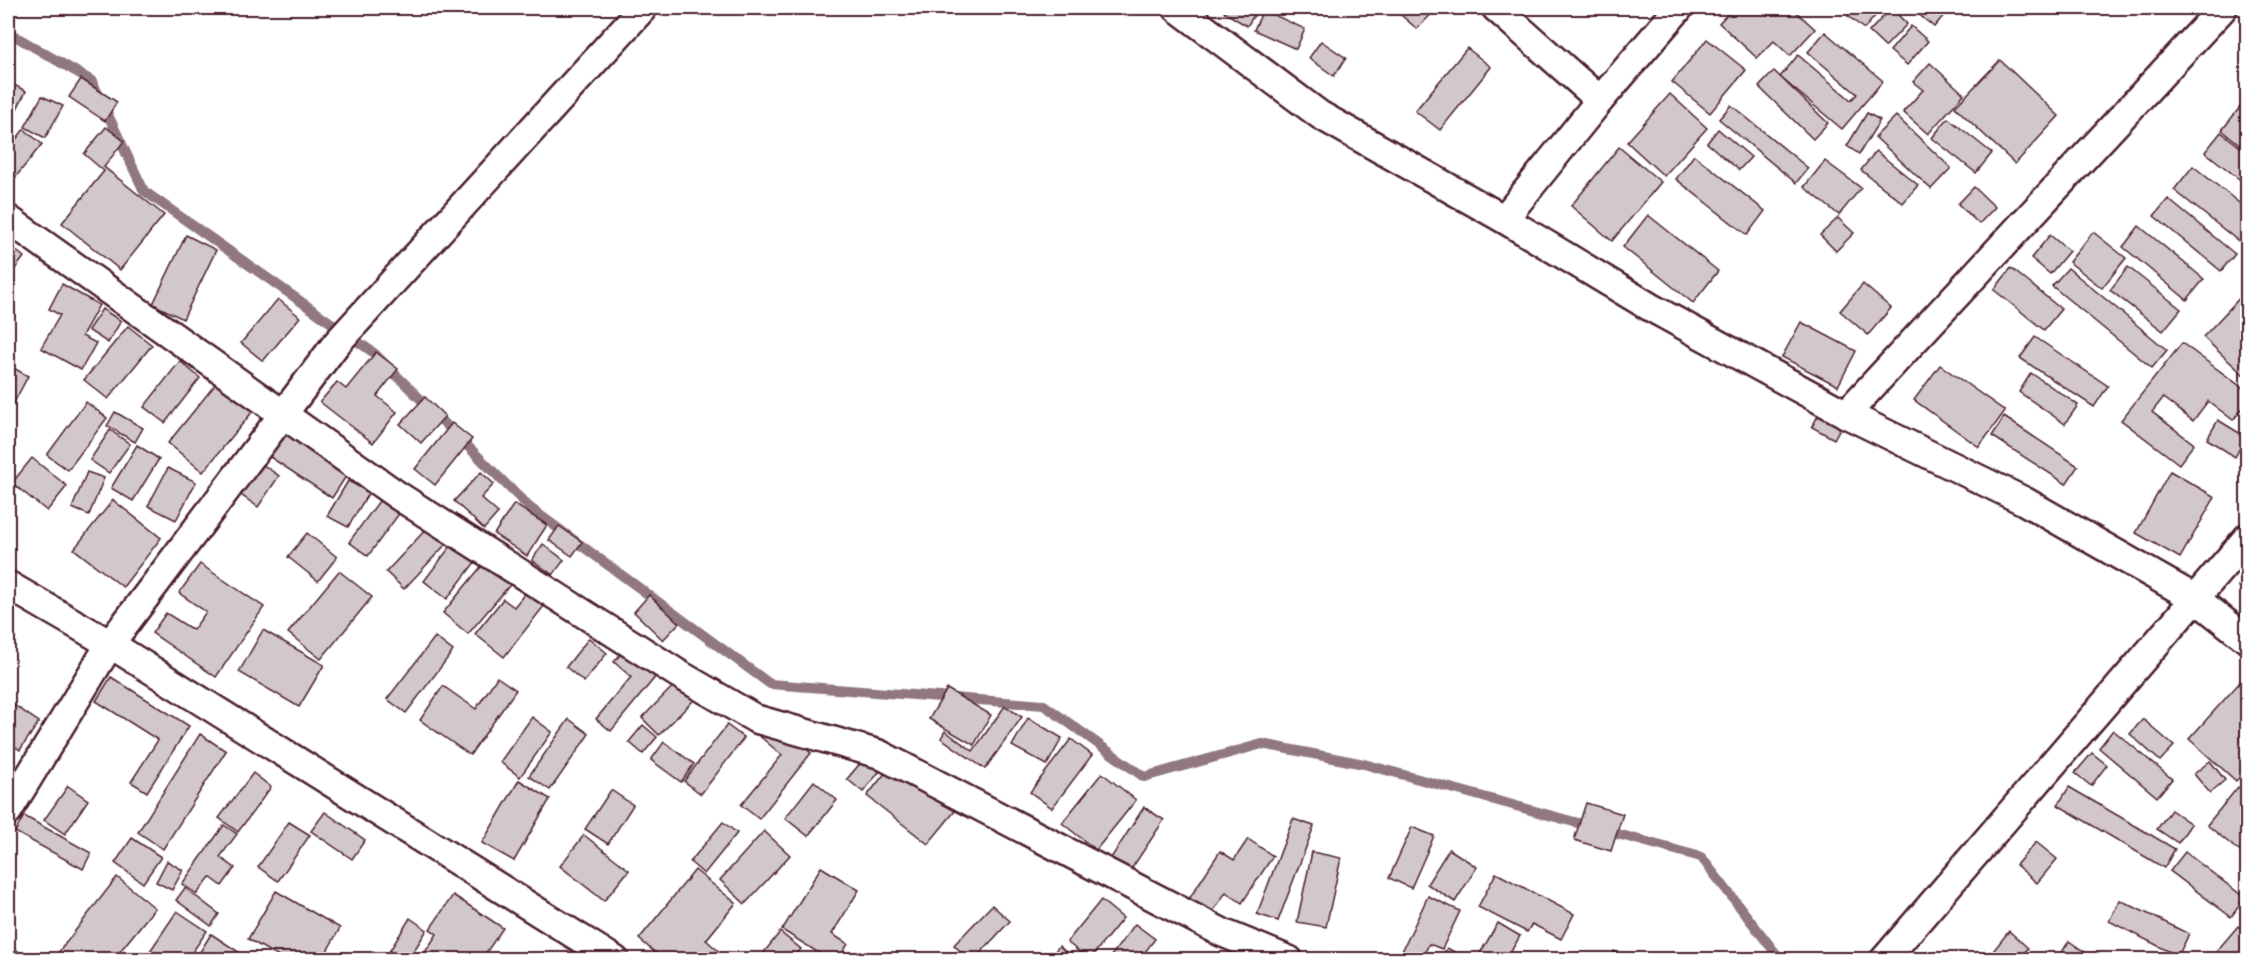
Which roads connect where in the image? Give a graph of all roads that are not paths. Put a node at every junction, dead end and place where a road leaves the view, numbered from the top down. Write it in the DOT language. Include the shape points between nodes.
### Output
graph roads {
  1 [pos="643,8"];
  2 [pos="1177,8"];
  3 [pos="1496,8"];
  4 [pos="1679,8"];
  5 [pos="2223,8"];
  6 [pos="1600,100"];
  7 [pos="8,219"];
  8 [pos="1504,219"];
  9 [pos="282,412"];
  10 [pos="1846,414"];
  11 [pos="2247,537"];
  12 [pos="8,585"];
  13 [pos="2196,599"];
  14 [pos="2247,640"];
  15 [pos="110,644"];
  16 [pos="8,811"];
  17 [pos="615,960"];
  18 [pos="1289,960"];
  19 [pos="1884,960"];
  1 -- 9 [label="street" via="336,344"];
  2 -- 8 [label="street" via="1320,115"];
  3 -- 6 [label="street"];
  4 -- 6 [label="street"];
  5 -- 10 [label="street"];
  6 -- 8 [label="street"];
  7 -- 9 [label="street"];
  8 -- 10 [label="street" via="1650,307"];
  9 -- 15 [label="street"];
  9 -- 18 [label="street" via="397,495 756,719 879,754 1223,933"];
  10 -- 13 [label="street" via="2024,501"];
  11 -- 13 [label="street"];
  12 -- 15 [label="street"];
  13 -- 14 [label="street"];
  13 -- 19 [label="street"];
  15 -- 16 [label="street"];
  15 -- 17 [label="street"];
}
